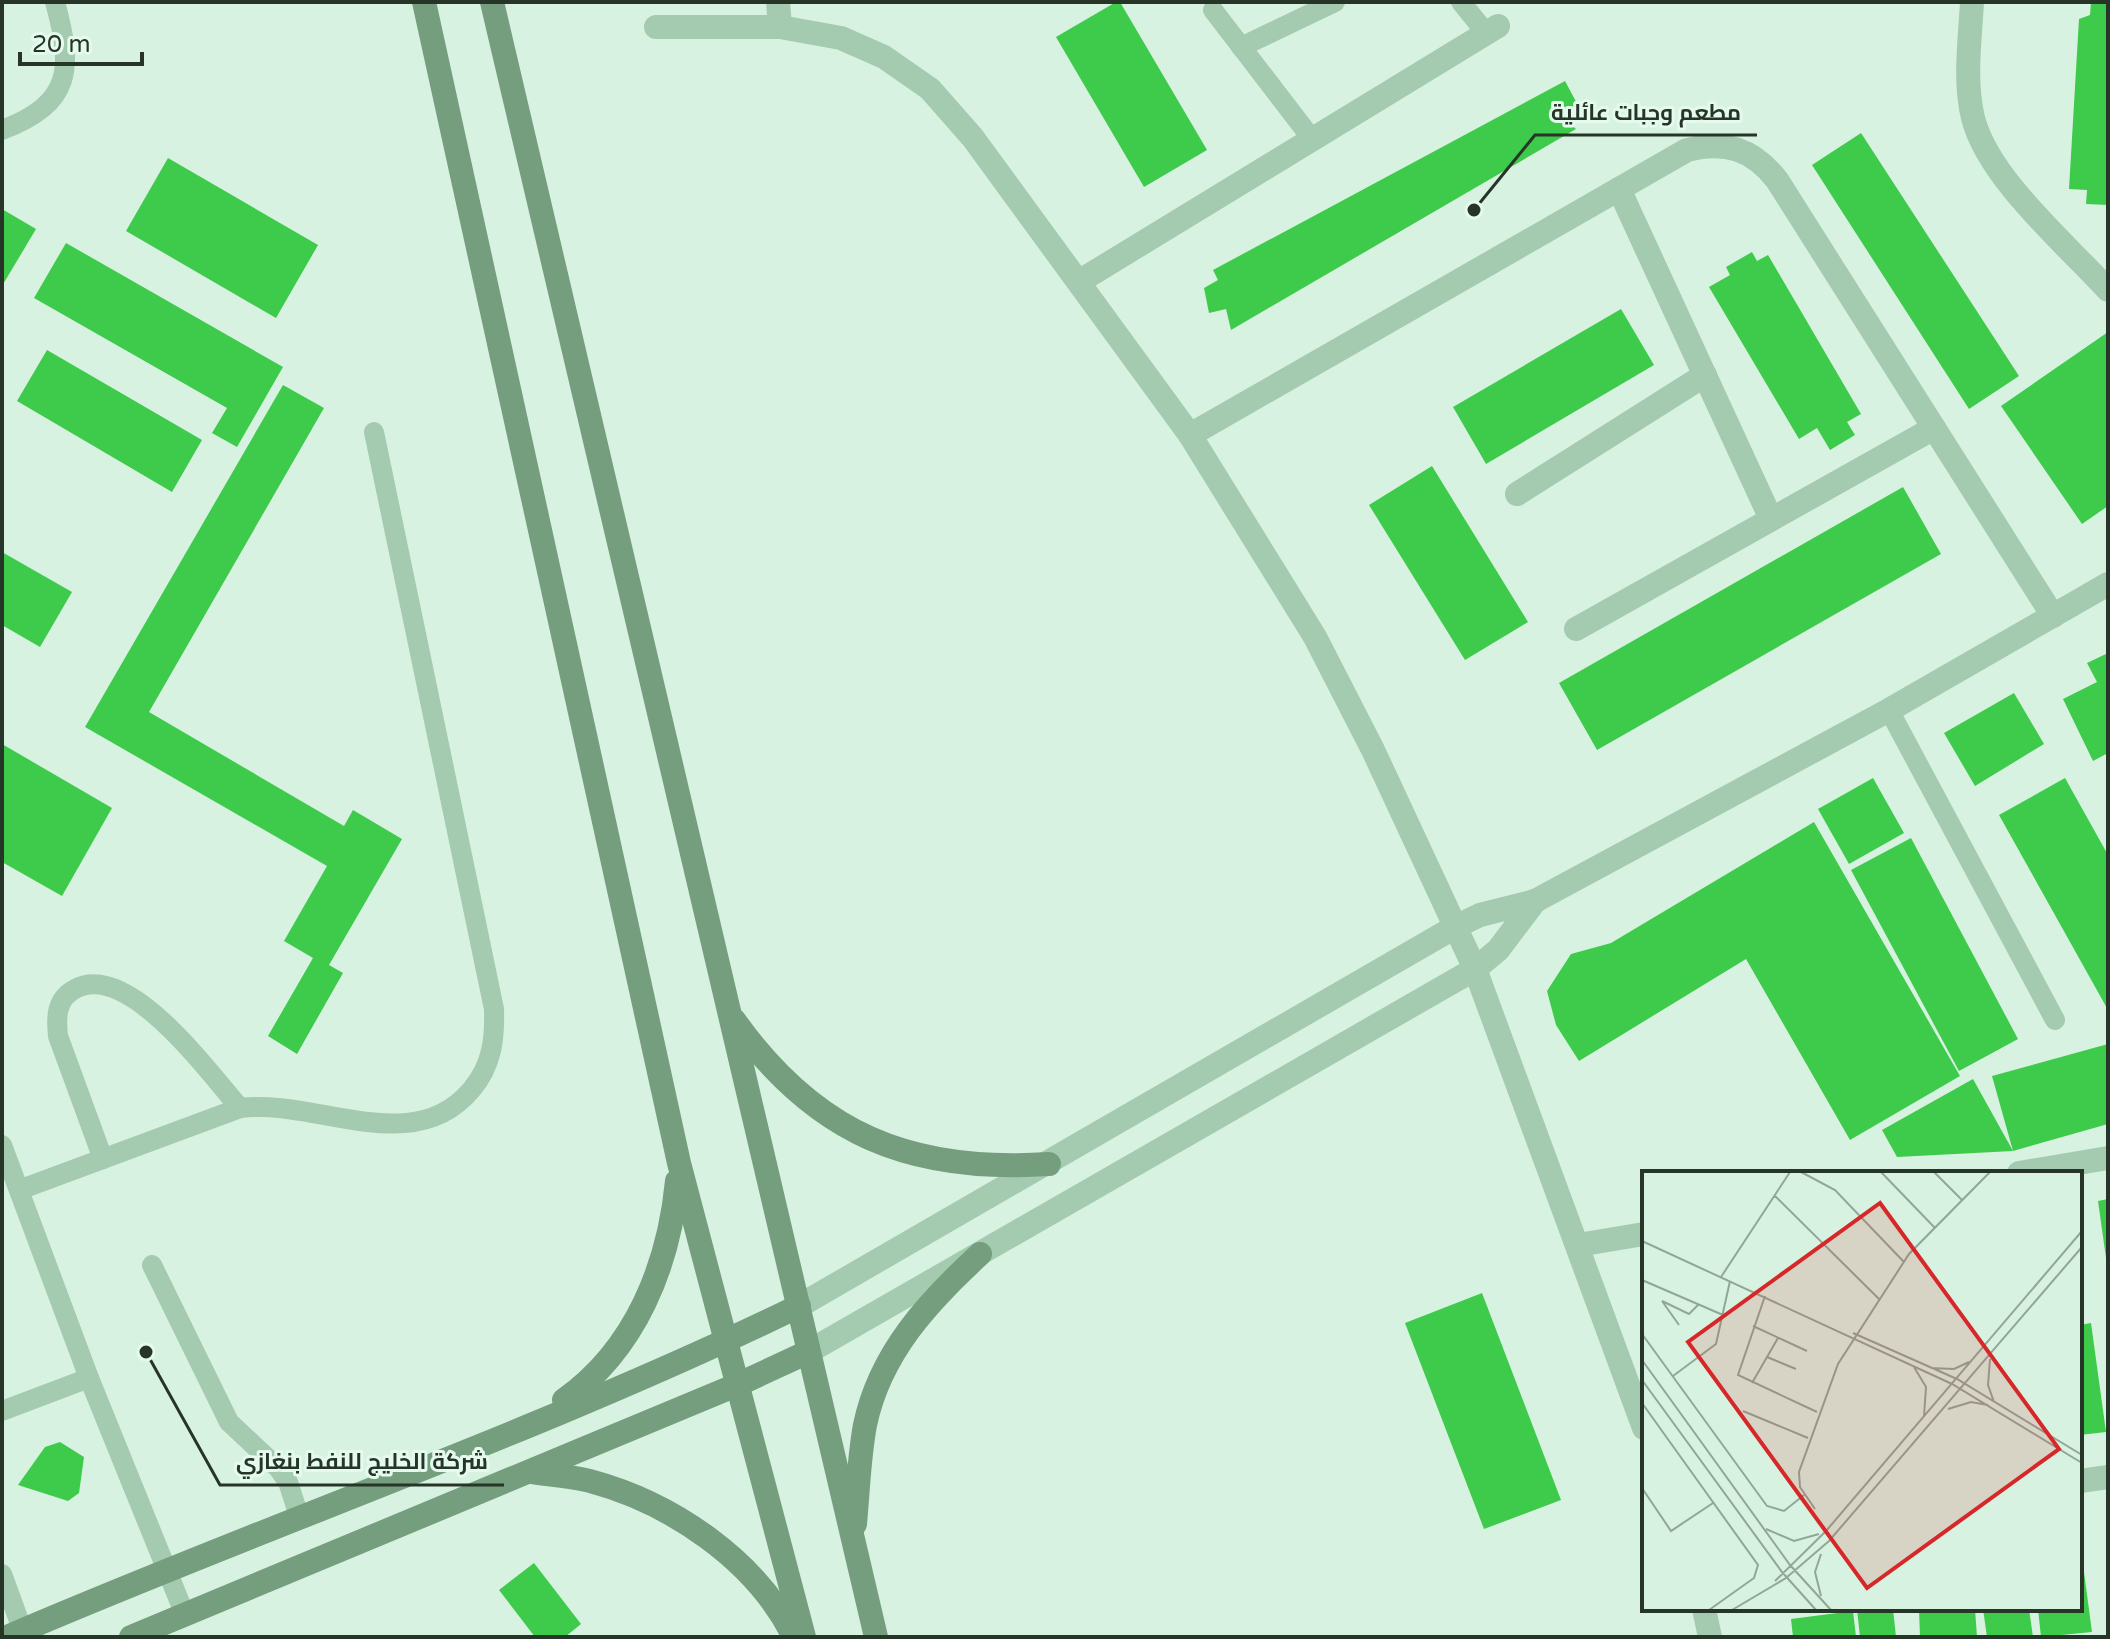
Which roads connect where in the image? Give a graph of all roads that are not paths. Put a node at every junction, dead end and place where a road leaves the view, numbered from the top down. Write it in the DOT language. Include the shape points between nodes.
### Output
graph roads {
  1 [pos="55,2"];
  2 [pos="424,2"];
  3 [pos="492,2"];
  4 [pos="778,2"];
  5 [pos="1335,2"];
  6 [pos="1461,2"];
  7 [pos="1972,2"];
  8 [pos="1213,10"];
  9 [pos="656,27"];
  10 [pos="780,27"];
  11 [pos="1492,29"];
  12 [pos="1241,47"];
  13 [pos="2,130"];
  14 [pos="1312,139"];
  15 [pos="1619,189"];
  16 [pos="1080,281"];
  17 [pos="2108,290"];
  18 [pos="1705,375"];
  19 [pos="1934,428"];
  20 [pos="374,432"];
  21 [pos="1190,435"];
  22 [pos="1517,494"];
  23 [pos="1771,519"];
  24 [pos="2108,584"];
  25 [pos="2053,616"];
  26 [pos="1576,629"];
  27 [pos="1889,710"];
  28 [pos="1535,901"];
  29 [pos="1455,927"];
  30 [pos="1475,969"];
  31 [pos="727,1010"];
  32 [pos="2055,1020"];
  33 [pos="240,1108"];
  34 [pos="2,1145"];
  35 [pos="2108,1158"];
  36 [pos="103,1159"];
  37 [pos="679,1163"];
  38 [pos="1049,1164"];
  39 [pos="2031,1171"];
  40 [pos="19,1190"];
  41 [pos="1642,1234"];
  42 [pos="1578,1245"];
  43 [pos="980,1254"];
  44 [pos="152,1265"];
  45 [pos="799,1306"];
  46 [pos="726,1341"];
  47 [pos="808,1352"];
  48 [pos="89,1378"];
  49 [pos="739,1384"];
  50 [pos="2,1411"];
  51 [pos="1642,1422"];
  52 [pos="533,1423"];
  53 [pos="527,1472"];
  54 [pos="2108,1477"];
  55 [pos="2082,1481"];
  56 [pos="299,1516"];
  57 [pos="853,1542"];
  58 [pos="167,1570"];
  59 [pos="2,1574"];
  60 [pos="1704,1611"];
  61 [pos="185,1615"];
  62 [pos="18,1635"];
  63 [pos="131,1637"];
  64 [pos="794,1637"];
  65 [pos="804,1637"];
  66 [pos="876,1637"];
  67 [pos="1710,1637"];
  1 -- 13 [label="lane" via="67,46 66,74 49,102 25,121"];
  2 -- 37 [label="main road"];
  3 -- 31 [label="main road"];
  4 -- 10 [label="street"];
  5 -- 12 [label="lane"];
  6 -- 11 [label="lane"];
  7 -- 17 [label="street" via="1968,85 1985,150 2001,175"];
  8 -- 12 [label="lane"];
  9 -- 10 [label="street"];
  10 -- 16 [label="street" via="841,38 884,57 930,89"];
  11 -- 14 [label="street"];
  12 -- 14 [label="lane"];
  14 -- 16 [label="street"];
  15 -- 18 [label="street"];
  15 -- 19 [label="street" via="1687,150 1706,145 1747,152 1765,165"];
  15 -- 21 [label="street"];
  16 -- 21 [label="street"];
  18 -- 22 [label="street"];
  18 -- 23 [label="street"];
  19 -- 23 [label="street"];
  19 -- 25 [label="street"];
  20 -- 33 [label="lane" via="494,1009 491,1058 464,1099 422,1122 363,1121 265,1104"];
  21 -- 29 [label="street" via="1315,637"];
  23 -- 26 [label="street"];
  24 -- 25 [label="street"];
  25 -- 27 [label="street"];
  27 -- 28 [label="street"];
  27 -- 32 [label="lane"];
  28 -- 29 [label="street"];
  28 -- 30 [label="street" via="1498,950"];
  29 -- 30 [label="street"];
  29 -- 38 [label="street"];
  30 -- 42 [label="street"];
  30 -- 43 [label="street"];
  31 -- 38 [label="main road" via="797,1093 865,1136 942,1162 995,1167"];
  31 -- 45 [label="main road"];
  33 -- 36 [label="lane"];
  33 -- 36 [label="lane" via="149,1008 115,988 81,985 60,1002 58,1036"];
  34 -- 40 [label="lane"];
  35 -- 39 [label="street"];
  36 -- 40 [label="lane"];
  37 -- 46 [label="main road"];
  37 -- 52 [label="main road" via="673,1225 655,1285 625,1339 583,1387"];
  38 -- 45 [label="street"];
  40 -- 48 [label="lane"];
  41 -- 42 [label="street"];
  42 -- 51 [label="street"];
  43 -- 47 [label="street"];
  43 -- 57 [label="main road" via="932,1298 878,1380 865,1426"];
  44 -- 56 [label="lane" via="229,1422 278,1468"];
  45 -- 46 [label="main road"];
  45 -- 47 [label="main road"];
  46 -- 49 [label="main road"];
  46 -- 52 [label="main road"];
  47 -- 49 [label="main road"];
  47 -- 57 [label="main road"];
  48 -- 50 [label="lane"];
  48 -- 58 [label="lane"];
  49 -- 53 [label="main road"];
  49 -- 65 [label="main road"];
  52 -- 56 [label="main road"];
  53 -- 61 [label="main road"];
  53 -- 64 [label="main road" via="589,1481 648,1502 703,1533 750,1575"];
  54 -- 55 [label="street"];
  56 -- 58 [label="main road"];
  57 -- 66 [label="main road"];
  58 -- 61 [label="lane"];
  58 -- 62 [label="main road"];
  59 -- 62 [label="lane"];
  60 -- 67 [label="street"];
  61 -- 63 [label="main road"];
}
